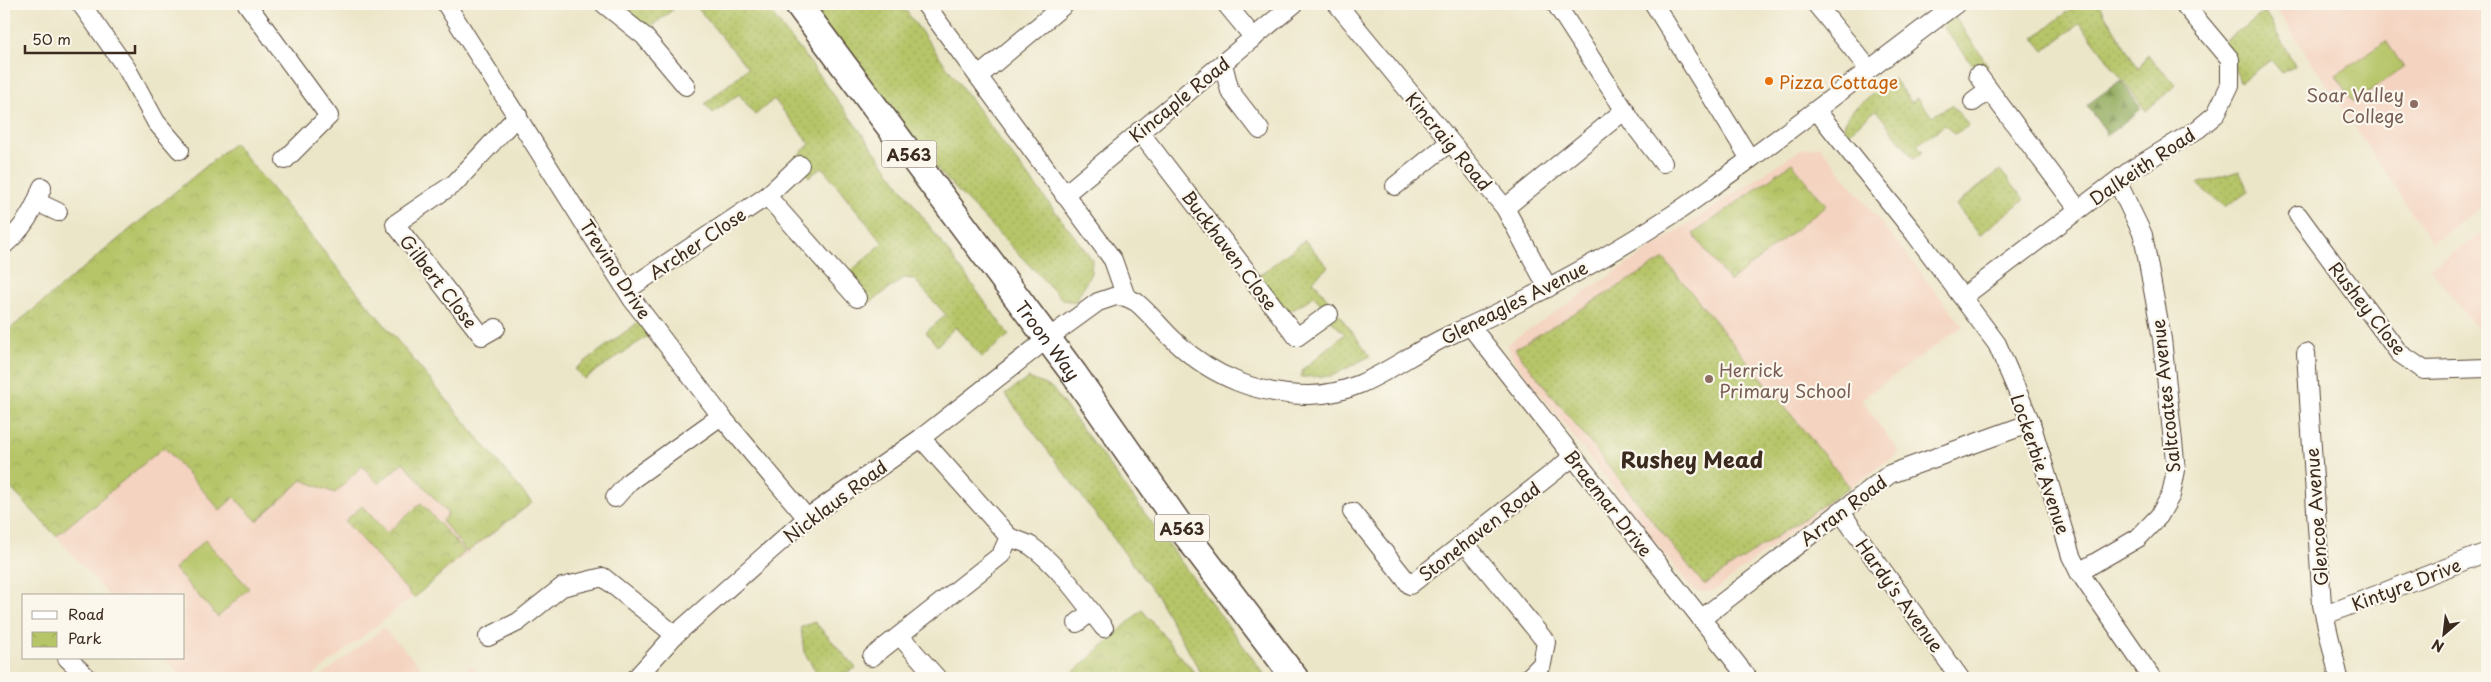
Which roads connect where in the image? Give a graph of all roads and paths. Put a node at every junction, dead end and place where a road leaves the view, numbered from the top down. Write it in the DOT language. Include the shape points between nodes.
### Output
graph roads {
  1 [pos="81,4"];
  2 [pos="247,4"];
  3 [pos="604,4"];
  4 [pos="798,4"];
  5 [pos="925,4"];
  6 [pos="1065,4"];
  7 [pos="1226,4"];
  8 [pos="1294,4"];
  9 [pos="1337,4"];
  10 [pos="1556,4"];
  11 [pos="1654,4"];
  12 [pos="1816,4"];
  13 [pos="1956,4"];
  14 [pos="2184,4"];
  15 [pos="450,5"];
  16 [pos="1254,38"];
  17 [pos="1222,64"];
  18 [pos="1868,69"];
  19 [pos="1978,75"];
  20 [pos="979,76"];
  21 [pos="686,86"];
  22 [pos="1989,90"];
  23 [pos="1973,102"];
  24 [pos="1625,110"];
  25 [pos="1817,111"];
  26 [pos="518,115"];
  27 [pos="1139,130"];
  28 [pos="1260,130"];
  29 [pos="1450,142"];
  30 [pos="180,150"];
  31 [pos="1750,159"];
  32 [pos="285,160"];
  33 [pos="1663,163"];
  34 [pos="800,165"];
  35 [pos="2117,181"];
  36 [pos="1395,186"];
  37 [pos="1064,195"];
  38 [pos="767,196"];
  39 [pos="1505,208"];
  40 [pos="2078,209"];
  41 [pos="58,212"];
  42 [pos="2298,215"];
  43 [pos="4,245"];
  44 [pos="1548,288"];
  45 [pos="627,290"];
  46 [pos="1126,297"];
  47 [pos="1963,297"];
  48 [pos="856,298"];
  49 [pos="1330,314"];
  50 [pos="1471,327"];
  51 [pos="496,328"];
  52 [pos="1047,339"];
  53 [pos="2306,353"];
  54 [pos="2487,368"];
  55 [pos="721,416"];
  56 [pos="2031,423"];
  57 [pos="921,438"];
  58 [pos="1573,457"];
  59 [pos="615,498"];
  60 [pos="1840,511"];
  61 [pos="1352,512"];
  62 [pos="807,518"];
  63 [pos="1009,537"];
  64 [pos="1464,542"];
  65 [pos="2487,552"];
  66 [pos="2079,572"];
  67 [pos="1091,612"];
  68 [pos="2325,615"];
  69 [pos="1701,619"];
  70 [pos="1077,623"];
  71 [pos="1104,628"];
  72 [pos="675,635"];
  73 [pos="900,636"];
  74 [pos="488,637"];
  75 [pos="872,657"];
  76 [pos="69,660"];
  77 [pos="88,678"];
  78 [pos="636,678"];
  79 [pos="937,678"];
  80 [pos="1295,678"];
  81 [pos="1528,678"];
  82 [pos="1748,678"];
  83 [pos="1960,678"];
  84 [pos="2152,678"];
  85 [pos="2339,678"];
  1 -- 30 [label="street" via="127,69 156,122"];
  2 -- 32 [label="street" via="329,116"];
  3 -- 21 [label="street" via="644,36"];
  4 -- 52 [label="highway, Troon Way / A563"];
  5 -- 20 [label="street"];
  6 -- 20 [label="street"];
  7 -- 16 [label="street"];
  8 -- 16 [label="street, Kincaple Road"];
  9 -- 29 [label="street, Kincraig Road"];
  10 -- 24 [label="street"];
  11 -- 31 [label="street"];
  12 -- 18 [label="street"];
  13 -- 18 [label="street, Gleneagles Avenue"];
  14 -- 35 [label="street, Dalkeith Road" via="2230,59 2230,85 2216,114"];
  15 -- 26 [label="street, Trevino Drive"];
  16 -- 17 [label="street, Kincaple Road"];
  17 -- 27 [label="street, Kincaple Road"];
  17 -- 28 [label="street" via="1230,91"];
  18 -- 25 [label="street, Gleneagles Avenue"];
  19 -- 22 [label="street"];
  20 -- 37 [label="street"];
  22 -- 23 [label="street"];
  22 -- 40 [label="street"];
  24 -- 33 [label="street"];
  24 -- 39 [label="street"];
  25 -- 31 [label="street, Gleneagles Avenue"];
  25 -- 47 [label="street, Lockerbie Avenue"];
  26 -- 45 [label="street, Trevino Drive"];
  26 -- 51 [label="street, Gilbert Close" via="455,183 395,224 482,336"];
  27 -- 37 [label="street, Kincaple Road"];
  27 -- 49 [label="street, Buckhaven Close" via="1297,337"];
  29 -- 36 [label="street"];
  29 -- 39 [label="street, Kincraig Road"];
  31 -- 44 [label="street, Gleneagles Avenue" via="1672,215"];
  34 -- 38 [label="street, Archer Close"];
  35 -- 40 [label="street, Dalkeith Road"];
  35 -- 66 [label="street, Saltcoates Avenue" via="2143,235 2162,339 2176,470 2172,495 2138,538"];
  37 -- 46 [label="street" via="1113,260"];
  38 -- 45 [label="street, Archer Close"];
  38 -- 48 [label="street"];
  39 -- 44 [label="street, Kincraig Road"];
  40 -- 47 [label="street, Dalkeith Road"];
  41 -- 43 [label="street" via="40,194 18,231"];
  42 -- 54 [label="street, Rushey Close" via="2399,353 2424,370"];
  44 -- 50 [label="street, Gleneagles Avenue"];
  45 -- 55 [label="street, Trevino Drive"];
  46 -- 50 [label="street, Gleneagles Avenue" via="1146,311 1176,343 1222,376 1251,388 1281,393 1310,395 1340,391 1386,372 1449,335"];
  46 -- 52 [label="street" via="1116,296 1098,302"];
  47 -- 56 [label="street, Lockerbie Avenue" via="1997,344"];
  50 -- 58 [label="street, Braemar Drive"];
  52 -- 57 [label="street, Nicklaus Road"];
  52 -- 80 [label="highway, Troon Way / A563" via="1187,536"];
  53 -- 68 [label="street, Glencoe Avenue"];
  55 -- 59 [label="street" via="630,481"];
  55 -- 62 [label="street, Trevino Drive"];
  56 -- 60 [label="street, Arran Road" via="1890,474"];
  56 -- 66 [label="street, Lockerbie Avenue"];
  57 -- 62 [label="street, Nicklaus Road"];
  57 -- 63 [label="street"];
  58 -- 64 [label="street, Stonehaven Road"];
  58 -- 69 [label="street, Braemar Drive"];
  60 -- 69 [label="street, Arran Road"];
  60 -- 83 [label="street, Hardy's Avenue"];
  61 -- 64 [label="street, Stonehaven Road" via="1410,585"];
  62 -- 72 [label="street, Nicklaus Road"];
  63 -- 67 [label="street" via="1030,545 1045,558"];
  63 -- 73 [label="street" via="1001,555"];
  64 -- 81 [label="street" via="1546,642 1542,664"];
  65 -- 68 [label="street, Kintyre Drive"];
  66 -- 84 [label="street, Lockerbie Avenue"];
  67 -- 70 [label="street"];
  67 -- 71 [label="street"];
  68 -- 85 [label="street, Glencoe Avenue"];
  69 -- 82 [label="street, Braemar Drive"];
  72 -- 74 [label="street" via="603,577 562,587 518,622"];
  72 -- 78 [label="street, Nicklaus Road"];
  73 -- 75 [label="street"];
  73 -- 79 [label="street"];
  76 -- 77 [label="street"];
}
